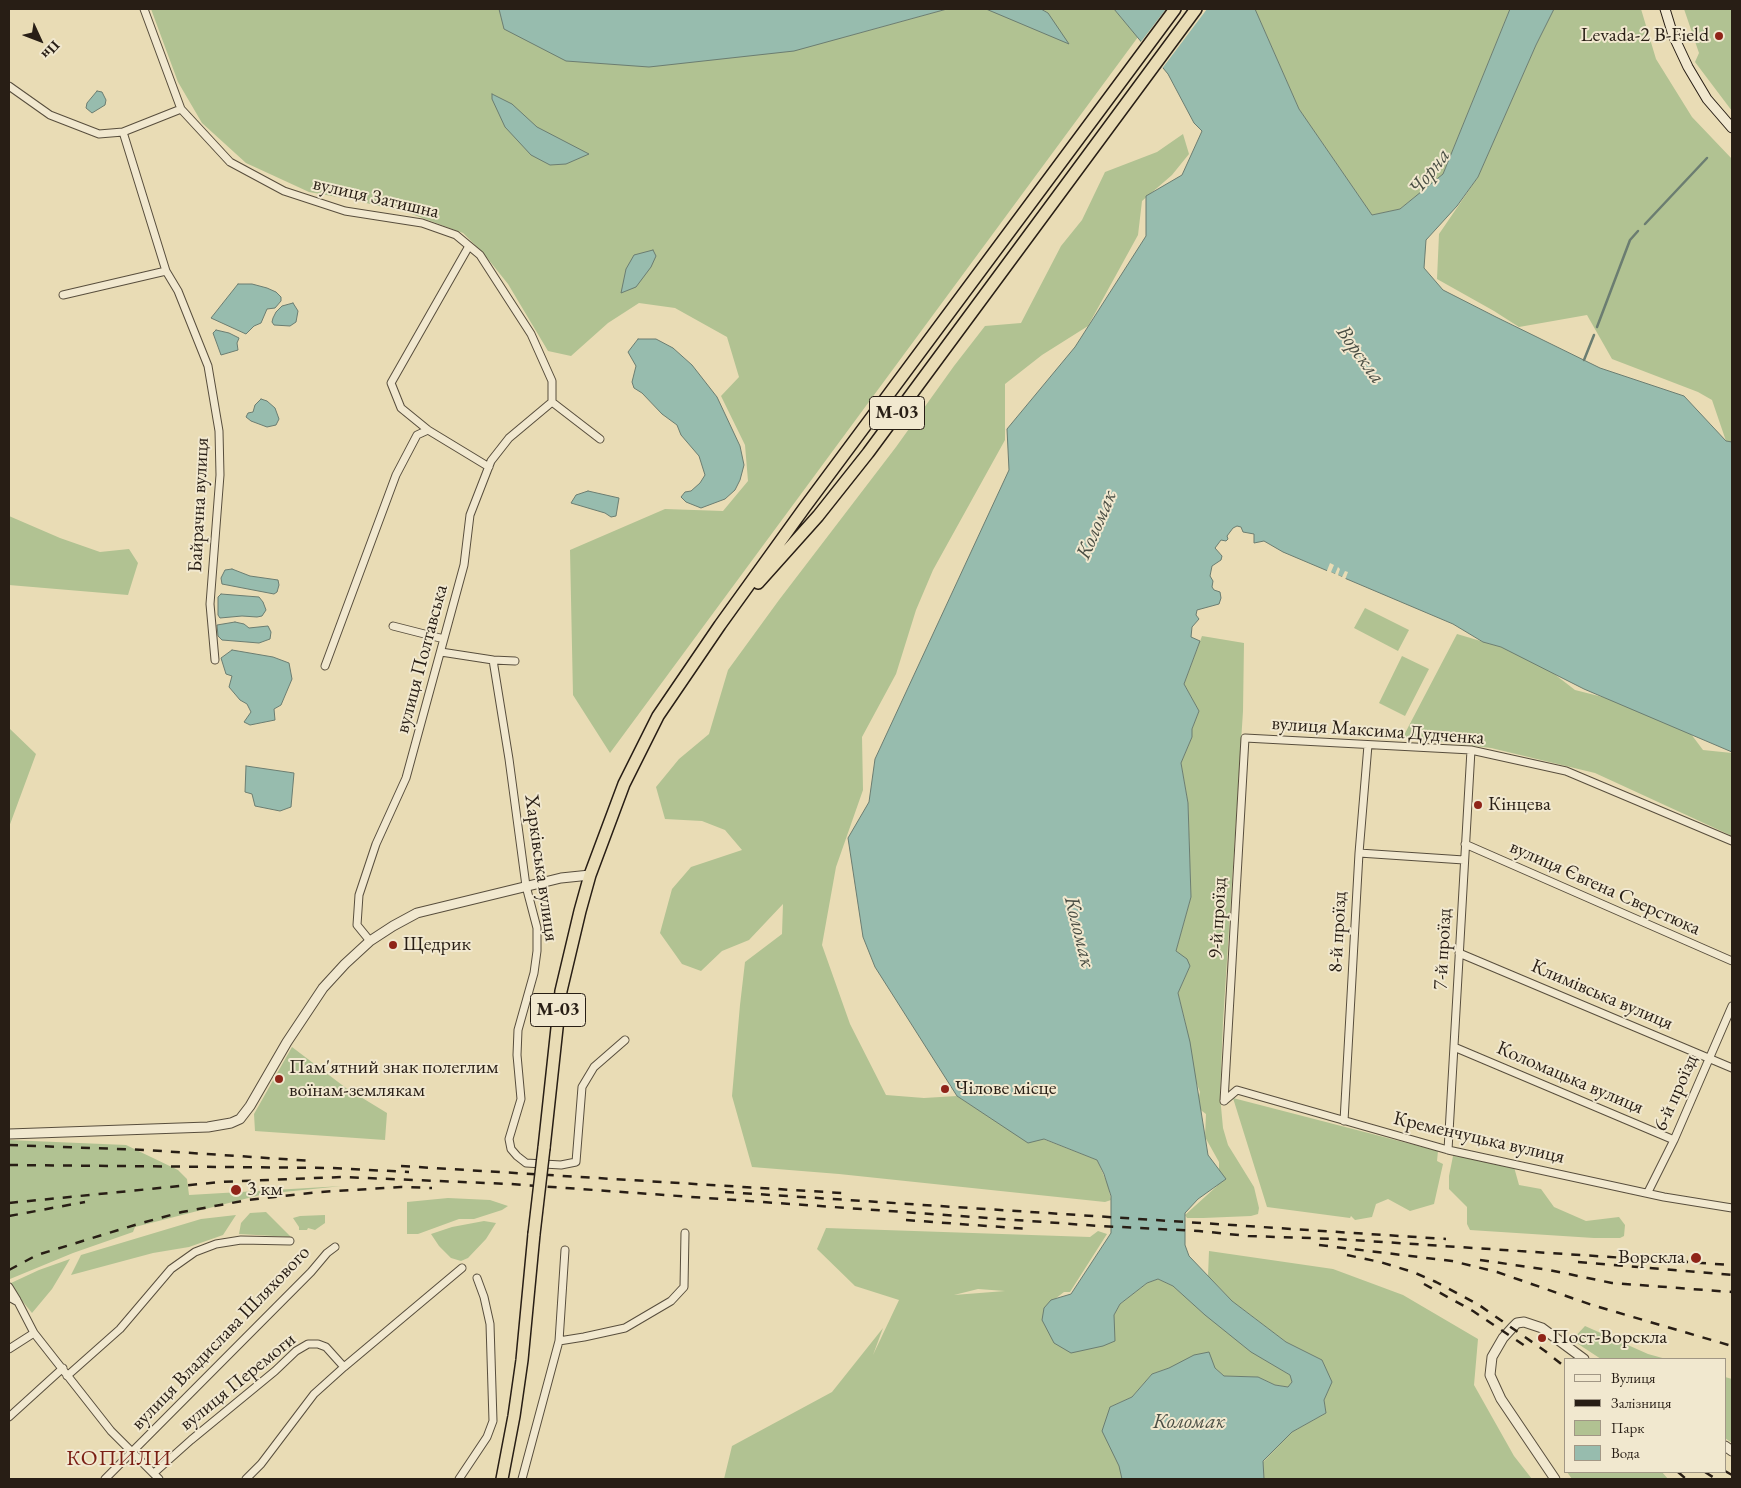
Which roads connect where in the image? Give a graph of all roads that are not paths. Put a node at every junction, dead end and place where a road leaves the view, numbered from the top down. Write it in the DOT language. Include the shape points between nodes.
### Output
graph roads {
  1 [pos="144,9"];
  2 [pos="1175,9"];
  3 [pos="1196,9"];
  4 [pos="1665,9"];
  5 [pos="9,86"];
  6 [pos="181,109"];
  7 [pos="1732,128"];
  8 [pos="123,132"];
  9 [pos="469,246"];
  10 [pos="166,271"];
  11 [pos="63,295"];
  12 [pos="552,402"];
  13 [pos="428,430"];
  14 [pos="600,439"];
  15 [pos="489,467"];
  16 [pos="720,625"];
  17 [pos="393,626"];
  18 [pos="444,639"];
  19 [pos="441,652"];
  20 [pos="215,660"];
  21 [pos="493,660"];
  22 [pos="514,661"];
  23 [pos="325,666"];
  24 [pos="1245,738"];
  25 [pos="1368,744"];
  26 [pos="1470,750"];
  27 [pos="1732,841"];
  28 [pos="1465,844"];
  29 [pos="1359,853"];
  30 [pos="1464,860"];
  31 [pos="590,875"];
  32 [pos="526,886"];
  33 [pos="370,941"];
  34 [pos="1459,953"];
  35 [pos="1732,961"];
  36 [pos="1732,1006"];
  37 [pos="625,1040"];
  38 [pos="1454,1047"];
  39 [pos="1709,1058"];
  40 [pos="1732,1068"];
  41 [pos="1224,1100"];
  42 [pos="1344,1121"];
  43 [pos="9,1134"];
  44 [pos="1674,1140"];
  45 [pos="1448,1150"];
  46 [pos="1648,1192"];
  47 [pos="1732,1208"];
  48 [pos="685,1233"];
  49 [pos="290,1242"];
  50 [pos="335,1247"];
  51 [pos="565,1250"];
  52 [pos="462,1268"];
  53 [pos="477,1278"];
  54 [pos="9,1287"];
  55 [pos="9,1297"];
  56 [pos="18,1302"];
  57 [pos="34,1333"];
  58 [pos="559,1341"];
  59 [pos="9,1349"];
  60 [pos="1583,1358"];
  61 [pos="344,1367"];
  62 [pos="63,1368"];
  63 [pos="68,1376"];
  64 [pos="9,1417"];
  65 [pos="132,1452"];
  66 [pos="154,1473"];
  67 [pos="105,1479"];
  68 [pos="159,1479"];
  69 [pos="246,1479"];
  70 [pos="459,1479"];
  71 [pos="502,1479"];
  72 [pos="522,1479"];
  73 [pos="1555,1479"];
  1 -- 6 [label="street"];
  2 -- 16 [label="highway, М-03"];
  3 -- 16 [label="highway, М-03" via="818,516"];
  4 -- 7 [label="street" via="1672,34 1688,67 1707,98"];
  5 -- 8 [label="street" via="50,116 99,134"];
  6 -- 8 [label="street"];
  6 -- 9 [label="street, вулиця Затишна" via="230,162 284,191 345,211 422,223 456,235"];
  8 -- 10 [label="street, Байрачна вулиця"];
  9 -- 12 [label="street, вулиця Затишна" via="480,256 531,334 552,381"];
  9 -- 13 [label="street" via="391,384 401,408"];
  10 -- 11 [label="street"];
  10 -- 20 [label="street, Байрачна вулиця" via="178,291 208,366 219,430 220,475 210,604"];
  12 -- 14 [label="street"];
  12 -- 15 [label="street, вулиця Полтавська" via="509,438"];
  13 -- 15 [label="street"];
  13 -- 23 [label="street" via="416,436 396,475"];
  15 -- 18 [label="street, вулиця Полтавська" via="470,515 464,565"];
  16 -- 31 [label="highway, М-03" via="658,716 624,784"];
  17 -- 18 [label="street"];
  18 -- 19 [label="street, вулиця Полтавська"];
  19 -- 21 [label="street"];
  19 -- 33 [label="street, вулиця Полтавська" via="406,778 376,844 359,895 357,925"];
  21 -- 22 [label="street"];
  21 -- 32 [label="street, Харківська вулиця"];
  24 -- 25 [label="street, вулиця Максима Дудченка"];
  24 -- 41 [label="street, 9-й проїзд"];
  25 -- 26 [label="street, вулиця Максима Дудченка"];
  25 -- 29 [label="street, 8-й проїзд"];
  26 -- 27 [label="street, вулиця Максима Дудченка" via="1566,771"];
  26 -- 28 [label="street, 7-й проїзд"];
  28 -- 30 [label="street, 7-й проїзд"];
  28 -- 35 [label="street, вулиця Євгена Сверстюка"];
  29 -- 30 [label="street"];
  29 -- 42 [label="street, 8-й проїзд"];
  30 -- 34 [label="street, 7-й проїзд"];
  31 -- 32 [label="street"];
  31 -- 71 [label="highway, М-03, bridge" via="561,992 520,1368"];
  32 -- 33 [label="street" via="417,913"];
  32 -- 37 [label="street, Харківська вулиця" via="537,928 537,951 518,1030 521,1100 509,1139 511,1149 526,1163 561,1165 576,1162 582,1086 594,1067"];
  33 -- 43 [label="street" via="323,988 240,1119 208,1127"];
  34 -- 38 [label="street, 7-й проїзд"];
  34 -- 39 [label="street, Климівська вулиця"];
  36 -- 39 [label="street, 6-й проїзд"];
  38 -- 44 [label="street, Коломацька вулиця"];
  38 -- 45 [label="street, 7-й проїзд"];
  39 -- 40 [label="street, Климівська вулиця"];
  39 -- 44 [label="street, 6-й проїзд"];
  41 -- 42 [label="street, Кременчуцька вулиця" via="1237,1090"];
  42 -- 45 [label="street, Кременчуцька вулиця"];
  44 -- 46 [label="street, 6-й проїзд"];
  45 -- 46 [label="street, Кременчуцька вулиця"];
  46 -- 47 [label="street, Кременчуцька вулиця"];
  48 -- 58 [label="street" via="684,1287 671,1301 625,1328"];
  49 -- 63 [label="street" via="241,1240 195,1252 171,1268 120,1329"];
  50 -- 65 [label="street, вулиця Владислава Шляхового"];
  51 -- 58 [label="street"];
  52 -- 61 [label="street"];
  53 -- 70 [label="street" via="490,1324 493,1421 487,1437"];
  54 -- 56 [label="street"];
  55 -- 56 [label="street"];
  56 -- 57 [label="street"];
  57 -- 59 [label="street"];
  57 -- 62 [label="street"];
  58 -- 72 [label="street"];
  60 -- 73 [label="street" via="1542,1328 1524,1322 1512,1328 1492,1357 1490,1375 1501,1399"];
  61 -- 66 [label="street, вулиця Перемоги" via="326,1347 308,1344"];
  61 -- 69 [label="street" via="314,1394 262,1464"];
  62 -- 63 [label="street"];
  62 -- 64 [label="street"];
  63 -- 65 [label="street" via="111,1431"];
  65 -- 66 [label="street"];
  65 -- 67 [label="street, вулиця Владислава Шляхового"];
  66 -- 68 [label="street"];
}
